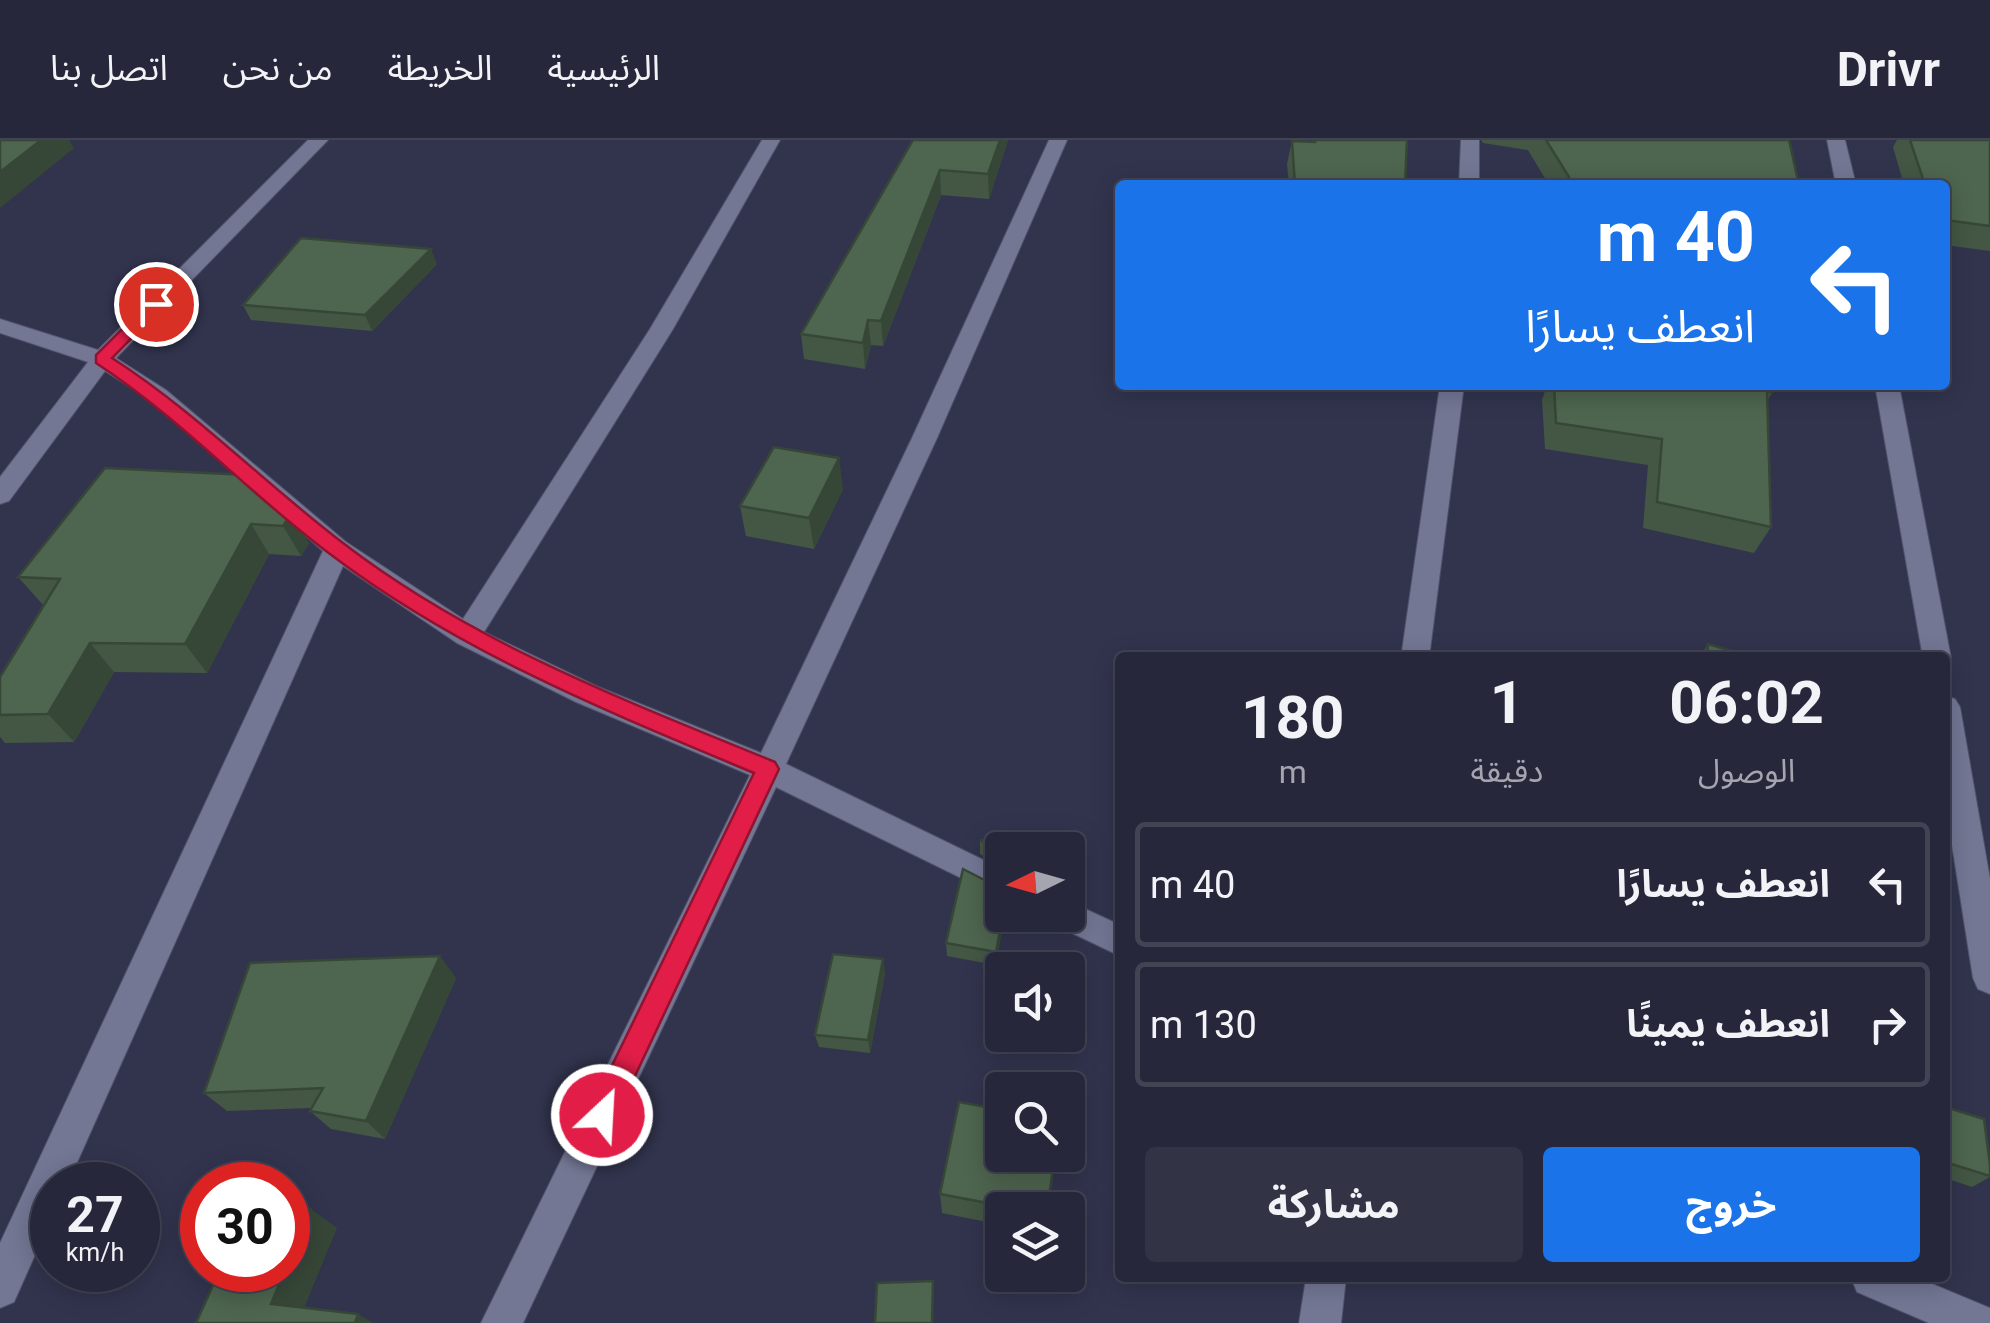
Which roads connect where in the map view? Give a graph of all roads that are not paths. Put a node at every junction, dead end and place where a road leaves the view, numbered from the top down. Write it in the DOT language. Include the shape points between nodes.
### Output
graph roads {
  1 [pos="320,140"];
  2 [pos="771,140"];
  3 [pos="1058,140"];
  4 [pos="1470,140"];
  5 [pos="1836,140"];
  6 [pos="1468,180"];
  7 [pos="1845,180"];
  8 [pos="0,326"];
  9 [pos="102,359"];
  10 [pos="1451,390"];
  11 [pos="1889,390"];
  12 [pos="0,495"];
  13 [pos="337,549"];
  14 [pos="467,636"];
  15 [pos="1416,652"];
  16 [pos="1936,652"];
  17 [pos="1950,737"];
  18 [pos="767,769"];
  19 [pos="985,876"];
  20 [pos="1085,924"];
  21 [pos="1115,939"];
  22 [pos="1990,978"];
  23 [pos="1325,1282"];
  24 [pos="1880,1282"];
  25 [pos="0,1288"];
  26 [pos="502,1323"];
  27 [pos="1320,1323"];
  28 [pos="1977,1323"];
  1 -- 9 [label="street"];
  2 -- 14 [label="street" via="707,258"];
  3 -- 18 [label="street"];
  4 -- 6 [label="street"];
  5 -- 7 [label="street"];
  8 -- 9 [label="street"];
  9 -- 12 [label="street"];
  9 -- 13 [label="street" via="158,395"];
  10 -- 15 [label="street"];
  11 -- 16 [label="street"];
  13 -- 14 [label="street"];
  13 -- 25 [label="street"];
  14 -- 18 [label="street"];
  17 -- 22 [label="street"];
  18 -- 19 [label="street"];
  18 -- 26 [label="street"];
  20 -- 21 [label="street"];
  23 -- 27 [label="street"];
  24 -- 28 [label="street"];
}
